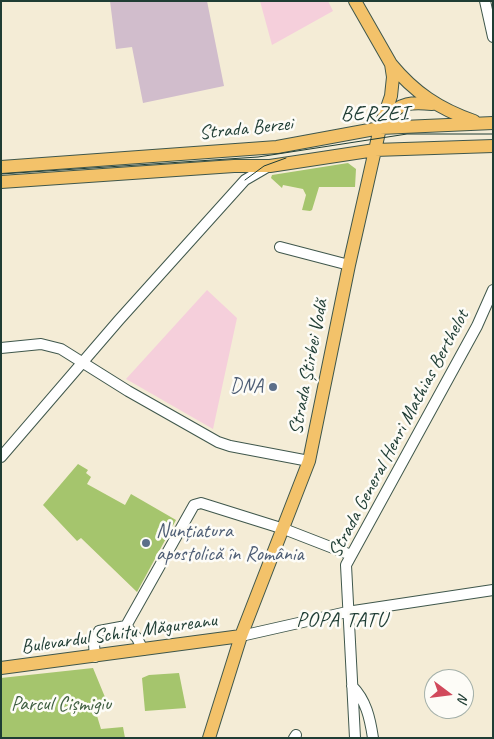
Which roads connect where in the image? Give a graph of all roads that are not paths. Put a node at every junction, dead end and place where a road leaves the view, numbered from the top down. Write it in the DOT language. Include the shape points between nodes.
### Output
graph roads {
  1 [pos="355,1"];
  2 [pos="488,5"];
  3 [pos="493,37"];
  4 [pos="391,64"];
  5 [pos="435,105"];
  6 [pos="479,123"];
  7 [pos="493,123"];
  8 [pos="380,128"];
  9 [pos="493,146"];
  10 [pos="241,150"];
  11 [pos="376,150"];
  12 [pos="247,166"];
  13 [pos="270,166"];
  14 [pos="1,167"];
  15 [pos="245,180"];
  16 [pos="1,182"];
  17 [pos="280,246"];
  18 [pos="349,264"];
  19 [pos="493,290"];
  20 [pos="1,348"];
  21 [pos="83,361"];
  22 [pos="1,457"];
  23 [pos="309,461"];
  24 [pos="284,529"];
  25 [pos="351,554"];
  26 [pos="493,590"];
  27 [pos="347,612"];
  28 [pos="126,626"];
  29 [pos="241,636"];
  30 [pos="143,650"];
  31 [pos="95,657"];
  32 [pos="1,668"];
  33 [pos="352,686"];
  34 [pos="209,738"];
  35 [pos="355,738"];
  36 [pos="373,738"];
  1 -- 4 [label="main road, Strada Știrbei Vodă"];
  2 -- 3 [label="street"];
  4 -- 5 [label="main road" via="411,87"];
  4 -- 8 [label="main road, Strada Știrbei Vodă" via="391,96"];
  5 -- 6 [label="main road"];
  5 -- 8 [label="main road" via="411,103 400,106"];
  6 -- 7 [label="main road, Strada Berzei"];
  6 -- 8 [label="main road, Strada Berzei"];
  8 -- 10 [label="main road, Strada Berzei" via="277,147"];
  8 -- 11 [label="main road, Strada Știrbei Vodă"];
  9 -- 11 [label="main road, Strada Berzei"];
  10 -- 12 [label="street"];
  10 -- 14 [label="main road, Strada Berzei"];
  11 -- 13 [label="main road, Strada Berzei"];
  11 -- 18 [label="main road, Strada Știrbei Vodă"];
  12 -- 13 [label="main road, Strada Berzei"];
  12 -- 15 [label="street"];
  12 -- 16 [label="main road, Strada Berzei"];
  13 -- 15 [label="street"];
  15 -- 21 [label="street"];
  17 -- 18 [label="street"];
  18 -- 23 [label="main road, Strada Știrbei Vodă"];
  19 -- 25 [label="street, Strada General Henri Mathias Berthelot" via="477,326"];
  20 -- 21 [label="street" via="41,344"];
  21 -- 22 [label="street"];
  21 -- 23 [label="street" via="128,391 218,442"];
  23 -- 24 [label="main road, Strada Știrbei Vodă"];
  24 -- 25 [label="street"];
  24 -- 28 [label="street" via="201,503 194,505"];
  24 -- 29 [label="main road, Strada Știrbei Vodă"];
  25 -- 27 [label="street, Strada General Henri Mathias Berthelot" via="345,570"];
  26 -- 27 [label="street"];
  27 -- 29 [label="street"];
  27 -- 33 [label="street, Strada General Henri Mathias Berthelot"];
  28 -- 30 [label="street"];
  28 -- 31 [label="street" via="99,631 94,644"];
  29 -- 30 [label="main road, Bulevardul Schitu Măgureanu"];
  29 -- 34 [label="main road, Strada Știrbei Vodă"];
  30 -- 31 [label="main road, Bulevardul Schitu Măgureanu"];
  31 -- 32 [label="main road, Bulevardul Schitu Măgureanu"];
  33 -- 35 [label="street, Strada General Henri Mathias Berthelot"];
  33 -- 36 [label="street, Strada General Henri Mathias Berthelot" via="367,711"];
}
